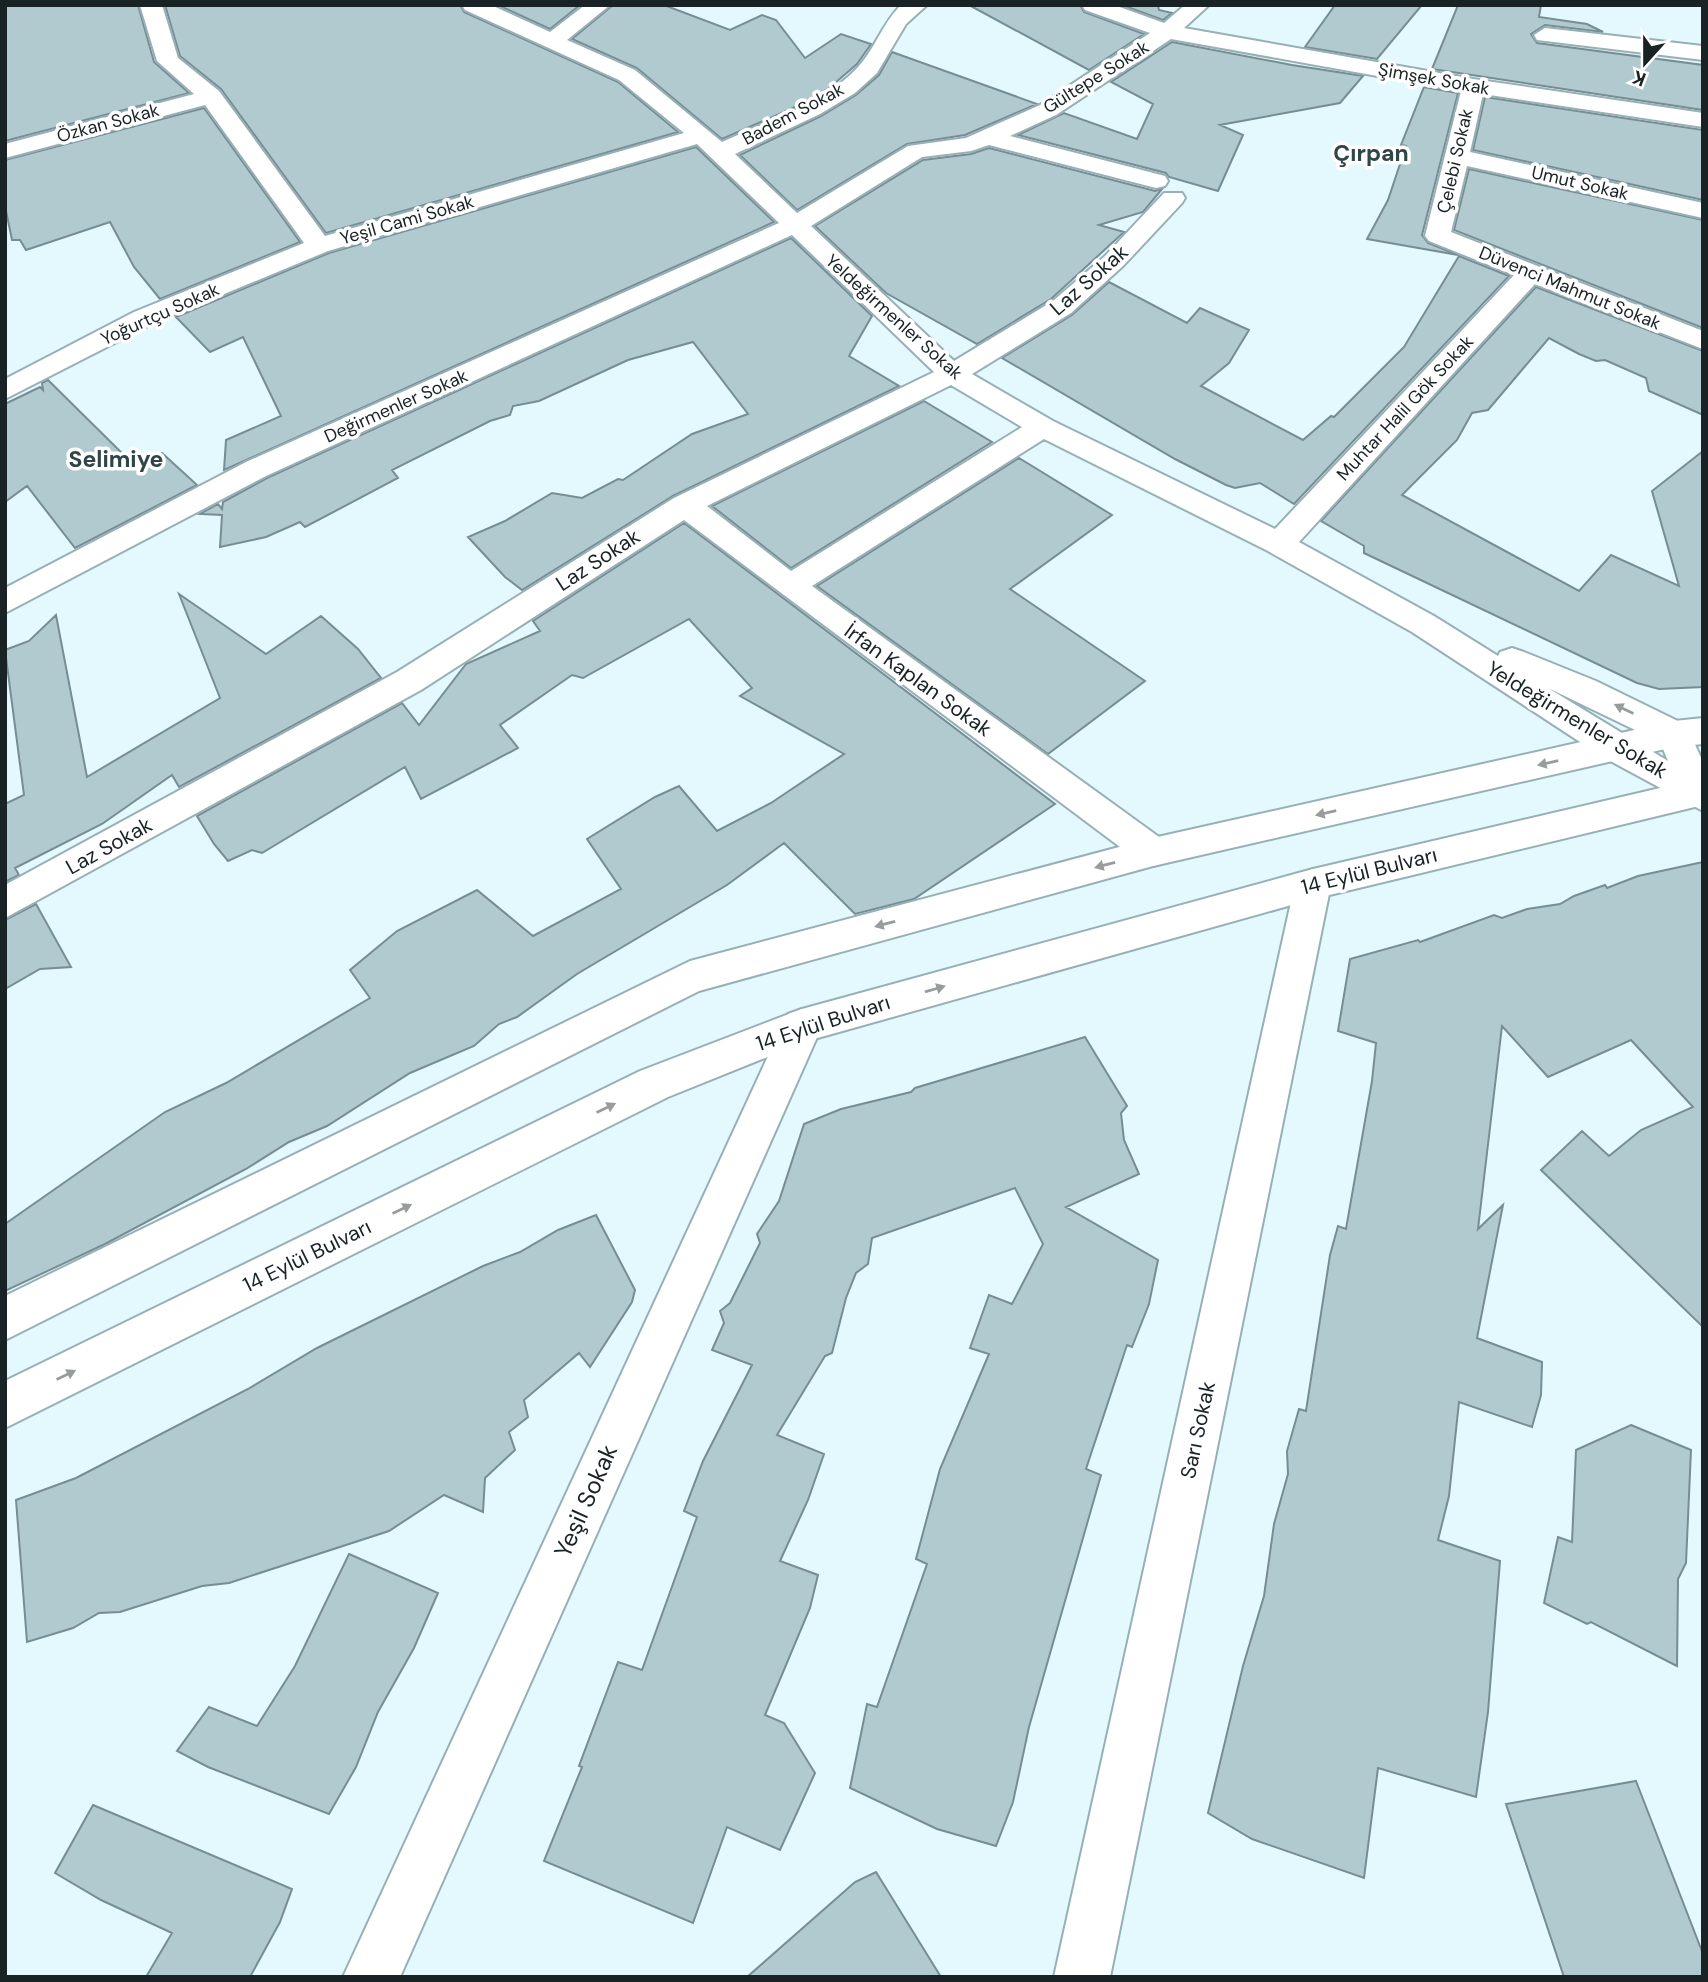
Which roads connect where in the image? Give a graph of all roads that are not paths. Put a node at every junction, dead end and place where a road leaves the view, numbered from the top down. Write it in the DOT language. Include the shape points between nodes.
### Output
graph roads {
  1 [pos="151,5"];
  2 [pos="473,5"];
  3 [pos="599,5"];
  4 [pos="916,5"];
  5 [pos="1093,5"];
  6 [pos="1198,5"];
  7 [pos="1167,32"];
  8 [pos="1545,35"];
  9 [pos="553,40"];
  10 [pos="1703,53"];
  11 [pos="1473,86"];
  12 [pos="211,96"];
  13 [pos="1703,120"];
  14 [pos="986,137"];
  15 [pos="709,144"];
  16 [pos="5,151"];
  17 [pos="1457,156"];
  18 [pos="1703,211"];
  19 [pos="794,225"];
  20 [pos="1438,236"];
  21 [pos="319,246"];
  22 [pos="1531,272"];
  23 [pos="1703,341"];
  24 [pos="952,374"];
  25 [pos="5,390"];
  26 [pos="1042,427"];
  27 [pos="685,505"];
  28 [pos="1279,544"];
  29 [pos="790,586"];
  30 [pos="5,602"];
  31 [pos="1423,624"];
  32 [pos="1688,733"];
  33 [pos="1615,748"];
  34 [pos="1701,793"];
  35 [pos="1153,852"];
  36 [pos="1313,884"];
  37 [pos="5,903"];
  38 [pos="802,1026"];
  39 [pos="5,1319"];
  40 [pos="5,1405"];
  41 [pos="371,1977"];
  42 [pos="1082,1977"];
  1 -- 12 [label="street, Yeşil Cami Sokak" via="167,61"];
  2 -- 9 [label="street, Yeldeğirmenler Sokak"];
  3 -- 9 [label="street"];
  4 -- 15 [label="street, Badem Sokak" via="889,30 881,55 860,78 809,109"];
  5 -- 7 [label="street, Şimşek Sokak"];
  6 -- 7 [label="street, Gültepe Sokak"];
  7 -- 11 [label="street, Şimşek Sokak"];
  7 -- 14 [label="street, Gültepe Sokak" via="1048,110"];
  8 -- 10 [label="street"];
  9 -- 15 [label="street, Yeldeğirmenler Sokak" via="627,75"];
  11 -- 13 [label="street, Şimşek Sokak"];
  11 -- 17 [label="street, Çelebi Sokak"];
  12 -- 16 [label="street, Özkan Sokak"];
  12 -- 21 [label="street, Yeşil Cami Sokak"];
  14 -- 19 [label="street, Gültepe Sokak" via="971,144 916,151"];
  14 -- 24 [label="street, Laz Sokak" via="1165,190 1114,261 1062,307"];
  15 -- 19 [label="street, Yeldeğirmenler Sokak"];
  15 -- 21 [label="street, Yeşil Cami Sokak"];
  17 -- 18 [label="street, Umut Sokak"];
  17 -- 20 [label="street, Çelebi Sokak"];
  19 -- 24 [label="street, Yeldeğirmenler Sokak"];
  19 -- 30 [label="street, Değirmenler Sokak" via="256,469"];
  20 -- 22 [label="street, Düvenci Mahmut Sokak"];
  21 -- 25 [label="street, Yoğurtçu Sokak" via="143,318"];
  22 -- 23 [label="street, Düvenci Mahmut Sokak"];
  22 -- 28 [label="street, Muhtar Halil Gök Sokak"];
  24 -- 26 [label="street, Yeldeğirmenler Sokak"];
  24 -- 27 [label="street, Laz Sokak"];
  26 -- 28 [label="street, Yeldeğirmenler Sokak"];
  26 -- 29 [label="street"];
  27 -- 29 [label="street, İrfan Kaplan Sokak"];
  27 -- 37 [label="street, Laz Sokak" via="409,681"];
  28 -- 31 [label="street, Yeldeğirmenler Sokak"];
  29 -- 35 [label="street, İrfan Kaplan Sokak"];
  32 -- 31 [label="street, Yeldeğirmenler Sokak, one-way"];
  31 -- 33 [label="street, Yeldeğirmenler Sokak"];
  32 -- 33 [label="street"];
  32 -- 34 [label="street, Yeldeğirmenler Sokak"];
  33 -- 34 [label="street, Yeldeğirmenler Sokak"];
  33 -- 35 [label="street, one-way"];
  34 -- 36 [label="street, 14 Eylül Bulvarı"];
  35 -- 39 [label="street, one-way" via="690,977"];
  38 -- 36 [label="street, 14 Eylül Bulvarı, one-way"];
  36 -- 42 [label="street, Sarı Sokak"];
  40 -- 38 [label="street, 14 Eylül Bulvarı, one-way" via="654,1084"];
  38 -- 41 [label="street, Yeşil Sokak"];
}
